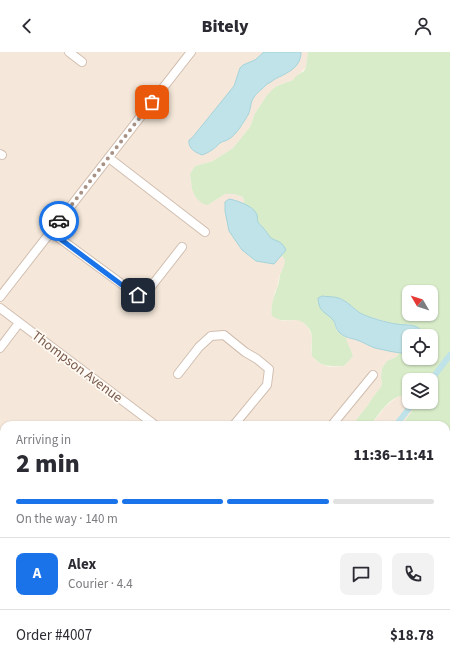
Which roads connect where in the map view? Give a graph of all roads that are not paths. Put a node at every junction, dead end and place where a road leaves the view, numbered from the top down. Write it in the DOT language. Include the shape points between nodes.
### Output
graph roads {
  1 [pos="69,52"];
  2 [pos="191,52"];
  3 [pos="82,62"];
  4 [pos="109,158"];
  5 [pos="51,232"];
  6 [pos="205,232"];
  7 [pos="182,247"];
  8 [pos="0,297"];
  9 [pos="0,308"];
  10 [pos="19,323"];
  11 [pos="0,348"];
  12 [pos="178,374"];
  13 [pos="373,375"];
  14 [pos="150,421"];
  15 [pos="237,421"];
  16 [pos="335,421"];
  1 -- 3 [label="street"];
  2 -- 4 [label="street"];
  4 -- 5 [label="street"];
  4 -- 6 [label="street"];
  5 -- 7 [label="street" via="138,295 150,288"];
  5 -- 8 [label="street"];
  9 -- 10 [label="street, Thompson Avenue"];
  10 -- 11 [label="street"];
  10 -- 14 [label="street, Thompson Avenue"];
  12 -- 15 [label="street" via="211,336 224,335 257,359 269,369 267,385"];
  13 -- 16 [label="street"];
}
